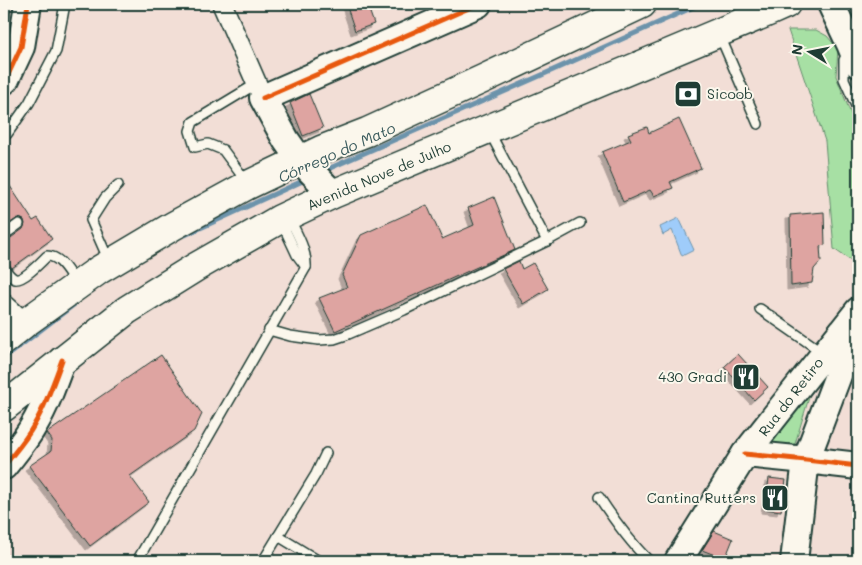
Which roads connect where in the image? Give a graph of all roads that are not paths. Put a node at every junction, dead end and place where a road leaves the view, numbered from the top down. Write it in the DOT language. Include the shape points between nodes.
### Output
graph roads {
  1 [pos="28,4"];
  2 [pos="65,4"];
  3 [pos="222,4"];
  4 [pos="478,4"];
  5 [pos="642,4"];
  6 [pos="786,4"];
  7 [pos="831,4"];
  8 [pos="719,33"];
  9 [pos="854,54"];
  10 [pos="4,81"];
  11 [pos="259,91"];
  12 [pos="858,110"];
  13 [pos="758,124"];
  14 [pos="488,130"];
  15 [pos="8,134"];
  16 [pos="314,175"];
  17 [pos="118,185"];
  18 [pos="246,186"];
  19 [pos="284,217"];
  20 [pos="580,223"];
  21 [pos="19,224"];
  22 [pos="4,236"];
  23 [pos="547,242"];
  24 [pos="110,264"];
  25 [pos="4,268"];
  26 [pos="77,285"];
  27 [pos="4,304"];
  28 [pos="760,309"];
  29 [pos="858,311"];
  30 [pos="858,322"];
  31 [pos="25,323"];
  32 [pos="269,330"];
  33 [pos="4,340"];
  34 [pos="825,354"];
  35 [pos="62,360"];
  36 [pos="4,407"];
  37 [pos="8,450"];
  38 [pos="326,453"];
  39 [pos="745,454"];
  40 [pos="806,460"];
  41 [pos="858,466"];
  42 [pos="599,497"];
  43 [pos="278,536"];
  44 [pos="136,561"];
  45 [pos="263,561"];
  46 [pos="319,561"];
  47 [pos="649,561"];
  48 [pos="678,561"];
  49 [pos="794,561"];
  1 -- 10 [label="street" via="21,48"];
  2 -- 15 [label="lane" via="56,51 29,103"];
  3 -- 11 [label="street"];
  4 -- 11 [label="street"];
  5 -- 16 [label="main road, Avenida Nove de Julho" via="367,132 321,150"];
  6 -- 8 [label="main road, Avenida Nove de Julho"];
  7 -- 9 [label="street"];
  8 -- 13 [label="lane"];
  8 -- 14 [label="main road, Avenida Nove de Julho"];
  9 -- 12 [label="lane" via="844,60 844,79"];
  11 -- 16 [label="street" via="286,140"];
  11 -- 18 [label="lane" via="193,122 190,130 195,147 208,144 223,150"];
  14 -- 16 [label="main road, Avenida Nove de Julho"];
  14 -- 23 [label="lane"];
  16 -- 18 [label="main road, Avenida Nove de Julho"];
  16 -- 19 [label="main road, Avenida Nove de Julho"];
  17 -- 24 [label="lane" via="91,220"];
  18 -- 24 [label="main road, Avenida Nove de Julho"];
  19 -- 32 [label="lane" via="297,255 306,267"];
  19 -- 35 [label="main road, Avenida Nove de Julho" via="196,266 127,310"];
  20 -- 23 [label="lane"];
  21 -- 22 [label="lane"];
  23 -- 32 [label="lane" via="404,310 334,339 290,336"];
  24 -- 26 [label="main road, Avenida Nove de Julho"];
  25 -- 26 [label="lane" via="18,279 47,256 53,256"];
  26 -- 31 [label="main road, Avenida Nove de Julho"];
  27 -- 31 [label="street"];
  28 -- 34 [label="lane"];
  29 -- 34 [label="street, Rua do Retiro"];
  30 -- 40 [label="street"];
  31 -- 33 [label="main road, Avenida Nove de Julho"];
  32 -- 44 [label="lane"];
  34 -- 39 [label="street, Rua do Retiro"];
  35 -- 36 [label="main road, Avenida Nove de Julho"];
  35 -- 37 [label="street" via="34,425"];
  38 -- 43 [label="lane"];
  39 -- 40 [label="street"];
  39 -- 48 [label="street, Rua do Retiro"];
  40 -- 41 [label="street"];
  40 -- 49 [label="street"];
  42 -- 47 [label="lane"];
  43 -- 45 [label="lane"];
  43 -- 46 [label="lane"];
}
